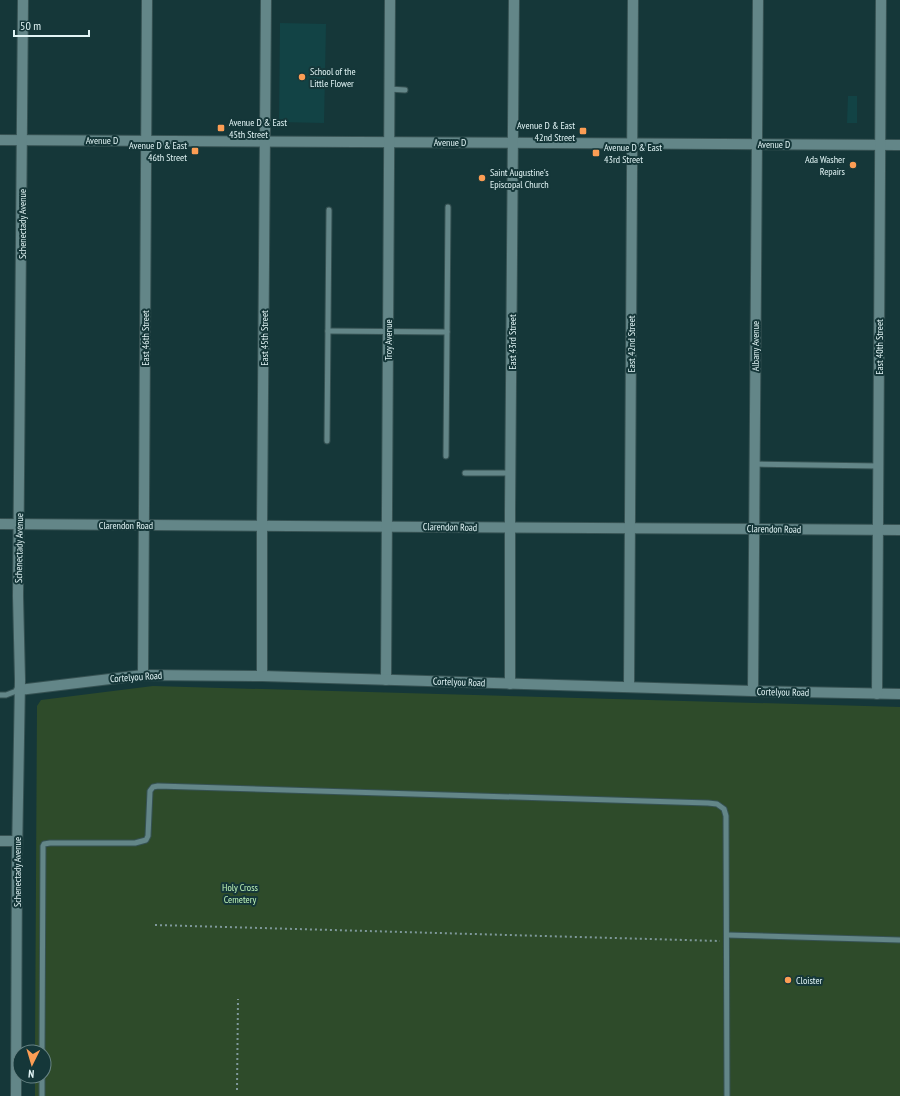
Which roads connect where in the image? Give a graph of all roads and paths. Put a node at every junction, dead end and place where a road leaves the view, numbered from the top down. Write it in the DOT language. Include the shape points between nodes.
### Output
graph roads {
  1 [pos="23,0"];
  2 [pos="147,0"];
  3 [pos="266,0"];
  4 [pos="390,0"];
  5 [pos="514,0"];
  6 [pos="633,0"];
  7 [pos="758,0"];
  8 [pos="881,0"];
  9 [pos="389,89"];
  10 [pos="405,90"];
  11 [pos="0,140"];
  12 [pos="22,140"];
  13 [pos="146,141"];
  14 [pos="266,141"];
  15 [pos="389,142"];
  16 [pos="513,142"];
  17 [pos="633,143"];
  18 [pos="756,144"];
  19 [pos="880,145"];
  20 [pos="900,145"];
  21 [pos="448,206"];
  22 [pos="329,210"];
  23 [pos="328,331"];
  24 [pos="388,331"];
  25 [pos="447,332"];
  26 [pos="327,441"];
  27 [pos="446,456"];
  28 [pos="754,464"];
  29 [pos="878,466"];
  30 [pos="465,473"];
  31 [pos="511,473"];
  32 [pos="0,524"];
  33 [pos="19,524"];
  34 [pos="143,525"];
  35 [pos="262,526"];
  36 [pos="387,526"];
  37 [pos="510,528"];
  38 [pos="630,528"];
  39 [pos="754,529"];
  40 [pos="878,530"];
  41 [pos="900,530"];
  42 [pos="142,675"];
  43 [pos="262,676"];
  44 [pos="386,680"];
  45 [pos="510,684"];
  46 [pos="628,687"];
  47 [pos="19,690"];
  48 [pos="753,691"];
  49 [pos="877,694"];
  50 [pos="900,694"];
  51 [pos="0,695"];
  52 [pos="0,841"];
  53 [pos="17,841"];
  54 [pos="155,925"];
  55 [pos="727,935"];
  56 [pos="900,940"];
  57 [pos="727,941"];
  58 [pos="238,999"];
  59 [pos="42,1044"];
  60 [pos="42,1084"];
  61 [pos="237,1090"];
  62 [pos="16,1096"];
  63 [pos="42,1096"];
  64 [pos="727,1096"];
  1 -- 12 [label="street, Schenectady Avenue"];
  2 -- 13 [label="street, East 46th Street"];
  3 -- 14 [label="street, East 45th Street"];
  4 -- 9 [label="street, Troy Avenue"];
  5 -- 16 [label="street, East 43rd Street"];
  6 -- 17 [label="street, East 42nd Street"];
  7 -- 18 [label="street, Albany Avenue"];
  8 -- 19 [label="street, East 40th Street"];
  9 -- 10 [label="lane"];
  9 -- 15 [label="street, Troy Avenue"];
  11 -- 12 [label="street, Avenue D"];
  12 -- 13 [label="street, Avenue D"];
  12 -- 33 [label="street, Schenectady Avenue"];
  13 -- 14 [label="street, Avenue D"];
  13 -- 34 [label="street, East 46th Street"];
  14 -- 15 [label="street, Avenue D"];
  14 -- 35 [label="street, East 45th Street"];
  15 -- 16 [label="street, Avenue D"];
  15 -- 24 [label="street, Troy Avenue"];
  16 -- 17 [label="street, Avenue D"];
  16 -- 31 [label="street, East 43rd Street"];
  17 -- 18 [label="street, Avenue D"];
  17 -- 38 [label="street, East 42nd Street"];
  18 -- 19 [label="street, Avenue D"];
  18 -- 28 [label="street, Albany Avenue"];
  19 -- 20 [label="street, Avenue D"];
  19 -- 29 [label="street, East 40th Street"];
  21 -- 25 [label="lane"];
  22 -- 23 [label="lane"];
  23 -- 24 [label="lane"];
  23 -- 26 [label="lane"];
  24 -- 25 [label="lane"];
  24 -- 36 [label="street, Troy Avenue"];
  25 -- 27 [label="lane"];
  28 -- 29 [label="lane"];
  28 -- 39 [label="street, Albany Avenue"];
  29 -- 40 [label="street, East 40th Street"];
  30 -- 31 [label="lane"];
  31 -- 37 [label="street, East 43rd Street"];
  32 -- 33 [label="street, Clarendon Road"];
  33 -- 34 [label="street, Clarendon Road"];
  33 -- 47 [label="street, Schenectady Avenue"];
  34 -- 35 [label="street, Clarendon Road"];
  34 -- 42 [label="street, East 46th Street"];
  35 -- 36 [label="street, Clarendon Road"];
  35 -- 43 [label="street, East 45th Street"];
  36 -- 37 [label="street, Clarendon Road"];
  36 -- 44 [label="street, Troy Avenue"];
  37 -- 38 [label="street, Clarendon Road"];
  37 -- 45 [label="street, East 43rd Street"];
  38 -- 39 [label="street, Clarendon Road"];
  38 -- 46 [label="street, East 42nd Street"];
  39 -- 40 [label="street, Clarendon Road"];
  39 -- 48 [label="street, Albany Avenue"];
  40 -- 41 [label="street, Clarendon Road"];
  40 -- 49 [label="street, East 40th Street"];
  42 -- 43 [label="street, Cortelyou Road"];
  42 -- 47 [label="street, Cortelyou Road"];
  43 -- 44 [label="street, Cortelyou Road"];
  44 -- 45 [label="street, Cortelyou Road"];
  45 -- 46 [label="street, Cortelyou Road"];
  46 -- 48 [label="street, Cortelyou Road"];
  47 -- 51 [label="lane"];
  47 -- 53 [label="street, Schenectady Avenue"];
  48 -- 49 [label="street, Cortelyou Road"];
  49 -- 50 [label="street, Cortelyou Road"];
  52 -- 53 [label="street"];
  53 -- 62 [label="street, Schenectady Avenue"];
  54 -- 57 [label="path"];
  55 -- 56 [label="lane"];
  55 -- 57 [label="lane"];
  55 -- 59 [label="lane" via="726,816 724,809 717,804 158,786 150,791 146,840 135,843 50,843 43,846"];
  57 -- 64 [label="lane"];
  58 -- 61 [label="path"];
  60 -- 63 [label="lane"];
}
